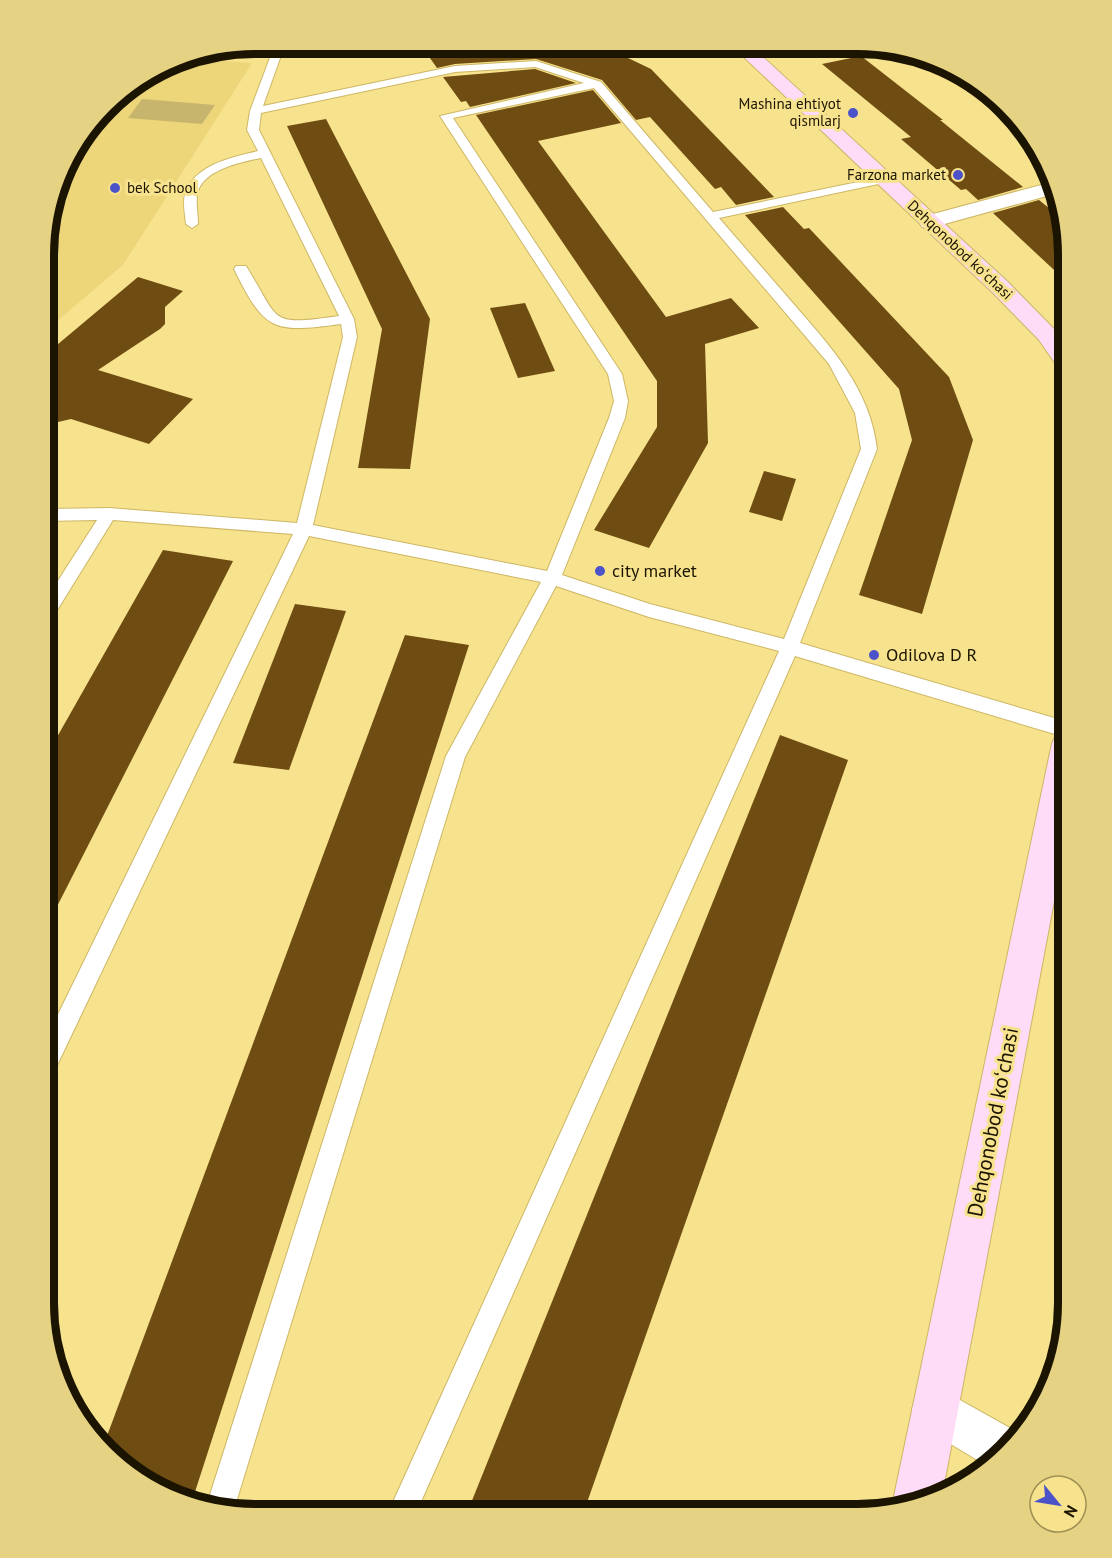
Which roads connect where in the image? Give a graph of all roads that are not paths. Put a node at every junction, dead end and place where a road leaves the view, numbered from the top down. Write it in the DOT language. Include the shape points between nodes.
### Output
graph roads {
  1 [pos="281,54"];
  2 [pos="750,54"];
  3 [pos="597,84"];
  4 [pos="256,111"];
  5 [pos="265,153"];
  6 [pos="884,179"];
  7 [pos="1047,190"];
  8 [pos="710,216"];
  9 [pos="930,222"];
  10 [pos="192,224"];
  11 [pos="241,269"];
  12 [pos="347,319"];
  13 [pos="1058,350"];
  14 [pos="109,514"];
  15 [pos="54,515"];
  16 [pos="304,529"];
  17 [pos="552,578"];
  18 [pos="54,601"];
  19 [pos="790,647"];
  20 [pos="1058,727"];
  21 [pos="1058,793"];
  22 [pos="54,1047"];
  23 [pos="935,1409"];
  24 [pos="998,1446"];
  25 [pos="918,1494"];
  26 [pos="223,1501"];
  27 [pos="406,1504"];
  1 -- 4 [label="lane"];
  2 -- 6 [label="main road, Dehqonobod koʻchasi"];
  3 -- 4 [label="lane" via="536,64 455,69"];
  3 -- 8 [label="lane"];
  3 -- 17 [label="lane" via="446,116 615,374 621,400"];
  4 -- 5 [label="lane" via="253,130"];
  5 -- 10 [label="lane" via="228,163 201,180 191,193"];
  5 -- 12 [label="lane"];
  6 -- 8 [label="lane"];
  6 -- 9 [label="main road, Dehqonobod koʻchasi"];
  7 -- 9 [label="street"];
  8 -- 19 [label="lane" via="835,361 854,391 868,431 869,449"];
  9 -- 13 [label="main road, Dehqonobod koʻchasi" via="1023,309"];
  11 -- 12 [label="lane" via="260,309 274,323 293,326"];
  12 -- 16 [label="lane" via="350,337"];
  14 -- 15 [label="lane"];
  14 -- 16 [label="lane"];
  14 -- 18 [label="lane"];
  16 -- 17 [label="lane"];
  16 -- 22 [label="lane"];
  17 -- 19 [label="lane" via="649,610"];
  17 -- 26 [label="lane" via="456,756"];
  19 -- 20 [label="lane"];
  19 -- 27 [label="lane"];
  21 -- 23 [label="main road, Dehqonobod koʻchasi"];
  23 -- 24 [label="street"];
  23 -- 25 [label="main road, Dehqonobod koʻchasi"];
}
